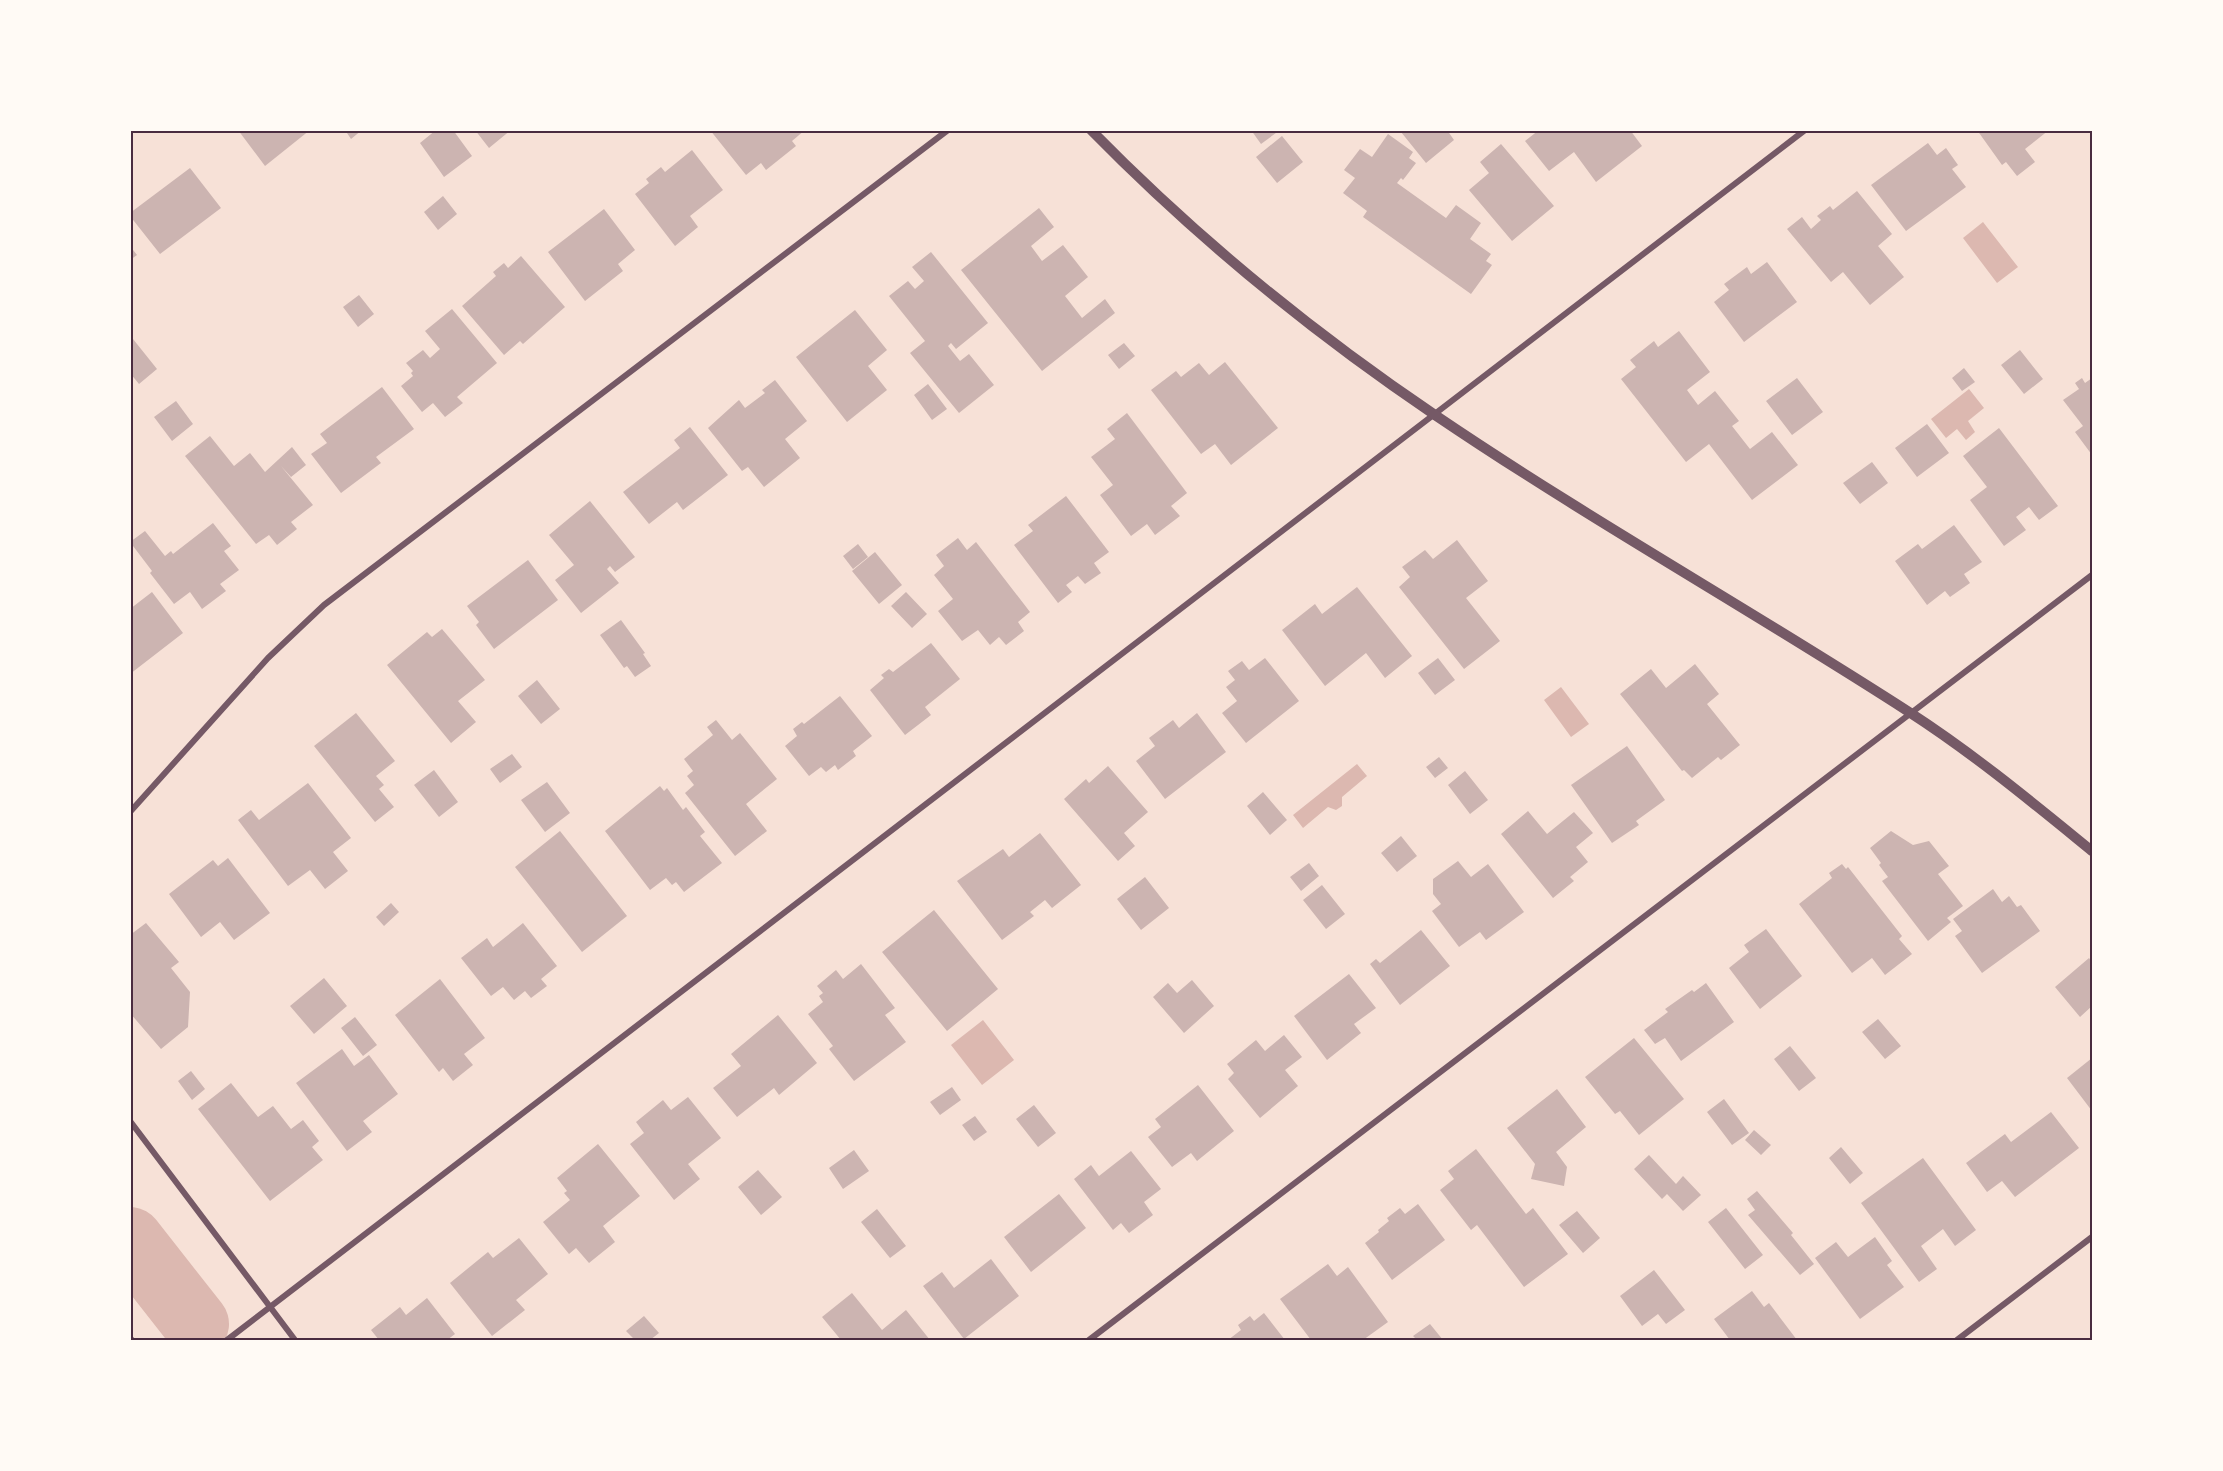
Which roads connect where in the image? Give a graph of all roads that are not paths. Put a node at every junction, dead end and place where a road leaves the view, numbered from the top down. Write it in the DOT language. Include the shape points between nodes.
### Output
graph roads {
  1 [pos="948,130"];
  2 [pos="1091,130"];
  3 [pos="1805,130"];
  4 [pos="1434,415"];
  5 [pos="2092,575"];
  6 [pos="1911,714"];
  7 [pos="130,812"];
  8 [pos="2092,851"];
  9 [pos="130,1121"];
  10 [pos="2092,1237"];
  11 [pos="270,1308"];
  12 [pos="227,1341"];
  13 [pos="295,1341"];
  14 [pos="1089,1341"];
  15 [pos="1957,1341"];
  1 -- 7 [label="street" via="324,605 268,658"];
  2 -- 4 [label="street" via="1221,251 1331,340"];
  3 -- 4 [label="street"];
  4 -- 6 [label="street"];
  4 -- 11 [label="street"];
  5 -- 6 [label="street"];
  6 -- 8 [label="street" via="1992,770"];
  6 -- 14 [label="street"];
  9 -- 11 [label="street"];
  10 -- 15 [label="street"];
  11 -- 12 [label="street"];
  11 -- 13 [label="street"];
}
